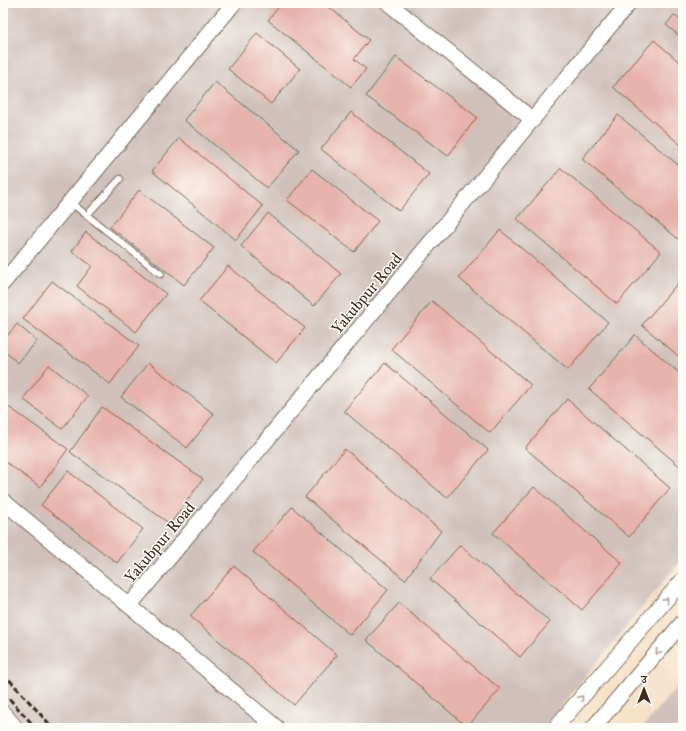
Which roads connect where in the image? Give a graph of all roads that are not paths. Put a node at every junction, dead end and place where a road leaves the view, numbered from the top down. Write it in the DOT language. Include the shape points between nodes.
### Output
graph roads {
  1 [pos="234,3"];
  2 [pos="388,3"];
  3 [pos="629,3"];
  4 [pos="533,120"];
  5 [pos="120,178"];
  6 [pos="70,202"];
  7 [pos="87,215"];
  8 [pos="161,274"];
  9 [pos="3,283"];
  10 [pos="3,501"];
  11 [pos="683,580"];
  12 [pos="130,605"];
  13 [pos="683,622"];
  14 [pos="3,713"];
  15 [pos="16,728"];
  16 [pos="277,728"];
  17 [pos="556,728"];
  18 [pos="593,728"];
  1 -- 6 [label="street"];
  2 -- 4 [label="street"];
  3 -- 4 [label="street, Yakubpur Road"];
  4 -- 12 [label="street, Yakubpur Road"];
  5 -- 7 [label="lane"];
  6 -- 7 [label="lane"];
  6 -- 9 [label="street"];
  7 -- 8 [label="lane"];
  10 -- 12 [label="street"];
  17 -- 11 [label="street, one-way"];
  12 -- 16 [label="street"];
  13 -- 18 [label="street, one-way"];
  14 -- 15 [label="street"];
}
